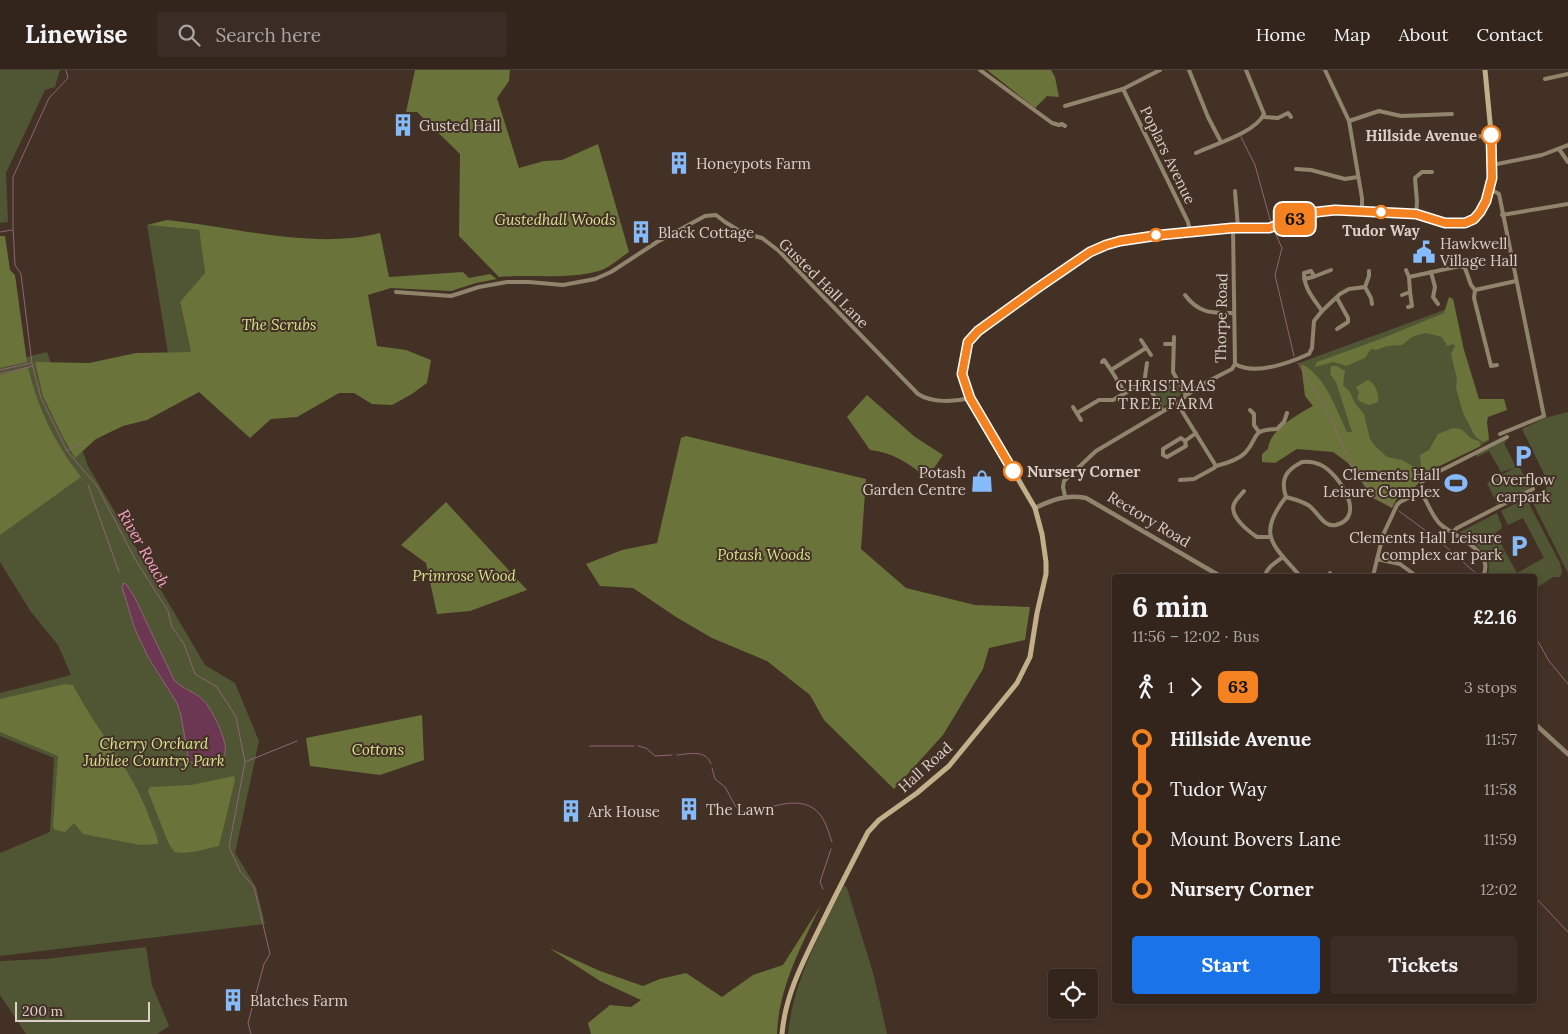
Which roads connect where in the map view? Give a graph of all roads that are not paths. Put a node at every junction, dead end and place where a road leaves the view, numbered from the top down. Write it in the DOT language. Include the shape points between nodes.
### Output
graph roads {
  1 [pos="980,70"];
  2 [pos="1160,70"];
  3 [pos="1189,70"];
  4 [pos="1246,70"];
  5 [pos="1325,70"];
  6 [pos="1485,70"];
  7 [pos="1568,74"];
  8 [pos="1545,79"];
  9 [pos="1123,90"];
  10 [pos="1065,106"];
  11 [pos="1286,107"];
  12 [pos="1288,112"];
  13 [pos="1452,114"];
  14 [pos="1263,116"];
  15 [pos="1291,117"];
  16 [pos="1349,121"];
  17 [pos="1065,126"];
  18 [pos="1491,135"];
  19 [pos="1465,138"];
  20 [pos="1222,142"];
  21 [pos="1568,145"];
  22 [pos="1559,148"];
  23 [pos="1196,153"];
  24 [pos="1568,162"];
  25 [pos="1492,165"];
  26 [pos="1296,169"];
  27 [pos="1432,172"];
  28 [pos="1358,177"];
  29 [pos="1490,189"];
  30 [pos="1235,191"];
  31 [pos="1568,204"];
  32 [pos="1362,211"];
  33 [pos="1416,214"];
  34 [pos="1502,215"];
  35 [pos="1235,228"];
  36 [pos="1190,231"];
  37 [pos="1331,270"];
  38 [pos="1406,270"];
  39 [pos="1369,271"];
  40 [pos="1431,272"];
  41 [pos="1313,277"];
  42 [pos="1410,277"];
  43 [pos="1304,279"];
  44 [pos="1516,281"];
  45 [pos="1365,287"];
  46 [pos="1475,290"];
  47 [pos="396,292"];
  48 [pos="1410,292"];
  49 [pos="1402,295"];
  50 [pos="1186,296"];
  51 [pos="1337,298"];
  52 [pos="1372,304"];
  53 [pos="1438,304"];
  54 [pos="1408,308"];
  55 [pos="1322,311"];
  56 [pos="1234,313"];
  57 [pos="1337,329"];
  58 [pos="1174,336"];
  59 [pos="1141,340"];
  60 [pos="1165,344"];
  61 [pos="1173,344"];
  62 [pos="1146,348"];
  63 [pos="1151,356"];
  64 [pos="1102,362"];
  65 [pos="1147,363"];
  66 [pos="1235,364"];
  67 [pos="1496,365"];
  68 [pos="1491,366"];
  69 [pos="1486,368"];
  70 [pos="1111,370"];
  71 [pos="1144,384"];
  72 [pos="1125,393"];
  73 [pos="1187,397"];
  74 [pos="970,398"];
  75 [pos="1177,403"];
  76 [pos="1073,407"];
  77 [pos="1250,410"];
  78 [pos="1163,411"];
  79 [pos="1077,413"];
  80 [pos="1287,413"];
  81 [pos="1081,420"];
  82 [pos="1259,432"];
  83 [pos="1196,433"];
  84 [pos="1500,434"];
  85 [pos="1507,437"];
  86 [pos="1185,441"];
  87 [pos="1216,466"];
  88 [pos="1180,480"];
  89 [pos="1533,488"];
  90 [pos="1244,491"];
  91 [pos="1065,496"];
  92 [pos="1286,496"];
  93 [pos="1422,496"];
  94 [pos="1035,508"];
  95 [pos="1234,511"];
  96 [pos="1227,513"];
  97 [pos="1453,532"];
  98 [pos="1270,537"];
  99 [pos="1283,557"];
  100 [pos="1377,559"];
  101 [pos="1217,574"];
  102 [pos="1266,574"];
  103 [pos="1298,574"];
  104 [pos="1373,574"];
  105 [pos="1414,574"];
  106 [pos="1484,574"];
  107 [pos="1537,726"];
  108 [pos="1568,754"];
  109 [pos="782,1034"];
  1 -- 17 [label="street" via="1052,123"];
  2 -- 9 [label="street"];
  3 -- 20 [label="street"];
  4 -- 14 [label="street"];
  5 -- 16 [label="street"];
  6 -- 18 [label="main road, Hall Road"];
  7 -- 8 [label="street"];
  9 -- 10 [label="street"];
  9 -- 36 [label="street, Poplars Avenue"];
  11 -- 12 [label="street"];
  12 -- 14 [label="street" via="1278,118"];
  12 -- 15 [label="street"];
  13 -- 16 [label="street" via="1401,116 1379,111"];
  14 -- 20 [label="street" via="1256,126"];
  16 -- 28 [label="street"];
  18 -- 19 [label="street"];
  18 -- 25 [label="main road, Hall Road"];
  20 -- 23 [label="street"];
  21 -- 22 [label="street"];
  22 -- 24 [label="street"];
  22 -- 25 [label="street" via="1542,155"];
  25 -- 29 [label="main road, Hall Road"];
  26 -- 28 [label="street" via="1344,179"];
  27 -- 33 [label="street" via="1423,170 1415,181"];
  28 -- 32 [label="street"];
  29 -- 33 [label="main road, Hall Road" via="1480,212 1465,223 1445,223"];
  29 -- 34 [label="street" via="1499,194"];
  30 -- 35 [label="street, Thorpe Road"];
  31 -- 34 [label="street"];
  32 -- 33 [label="main road, Hall Road"];
  32 -- 35 [label="main road, Hall Road" via="1317,212 1269,228"];
  34 -- 44 [label="street"];
  35 -- 36 [label="main road, Hall Road"];
  35 -- 56 [label="street, Thorpe Road"];
  36 -- 74 [label="main road, Hall Road" via="1120,241 1090,252 986,326 968,342 964,357 962,374"];
  37 -- 41 [label="street"];
  38 -- 42 [label="street"];
  39 -- 45 [label="street"];
  40 -- 42 [label="street"];
  40 -- 46 [label="street" via="1460,266 1465,268"];
  40 -- 53 [label="street" via="1435,287 1433,297"];
  41 -- 43 [label="street"];
  41 -- 43 [label="street" via="1311,271 1307,271"];
  42 -- 48 [label="street"];
  43 -- 55 [label="street" via="1309,294"];
  44 -- 46 [label="street"];
  44 -- 84 [label="street" via="1544,416"];
  45 -- 51 [label="street" via="1349,288"];
  45 -- 52 [label="street"];
  46 -- 68 [label="street" via="1474,298"];
  47 -- 74 [label="street, Gusted Hall Lane" via="451,296 507,282 562,285 587,280 610,272 705,216 716,215 743,232 762,238 779,251 918,394 932,400 961,401"];
  48 -- 49 [label="street"];
  48 -- 54 [label="street" via="1412,306"];
  50 -- 56 [label="street" via="1191,303 1210,313"];
  51 -- 55 [label="street"];
  51 -- 57 [label="street" via="1348,322"];
  55 -- 66 [label="street" via="1314,322 1309,354 1275,367 1240,367"];
  56 -- 66 [label="street, Thorpe Road"];
  58 -- 61 [label="street"];
  59 -- 62 [label="street"];
  60 -- 61 [label="street"];
  61 -- 73 [label="street" via="1173,372"];
  62 -- 63 [label="street"];
  62 -- 70 [label="street"];
  64 -- 70 [label="street" via="1104,360"];
  65 -- 71 [label="street"];
  66 -- 73 [label="street, Thorpe Road"];
  67 -- 68 [label="street"];
  68 -- 69 [label="street"];
  70 -- 72 [label="street"];
  71 -- 72 [label="street"];
  71 -- 78 [label="street" via="1151,389"];
  72 -- 79 [label="street" via="1111,401 1095,401"];
  73 -- 75 [label="street, Thorpe Road"];
  74 -- 94 [label="main road, Hall Road"];
  75 -- 78 [label="street, Thorpe Road"];
  75 -- 83 [label="street"];
  76 -- 79 [label="street"];
  77 -- 82 [label="street"];
  78 -- 91 [label="street, Thorpe Road" via="1096,451 1064,481"];
  79 -- 81 [label="street"];
  80 -- 82 [label="street" via="1278,429"];
  82 -- 87 [label="street" via="1244,454"];
  83 -- 86 [label="street"];
  83 -- 87 [label="street"];
  85 -- 93 [label="street" via="1424,479"];
  86 -- 86 [label="street" via="1186,446 1167,457 1163,455 1163,449 1181,438"];
  87 -- 88 [label="street" via="1194,479"];
  89 -- 97 [label="street"];
  90 -- 95 [label="street" via="1234,503"];
  91 -- 94 [label="street"];
  91 -- 101 [label="street, Rectory Road" via="1078,496 1094,502"];
  92 -- 92 [label="street" via="1284,484 1289,470 1302,462 1315,462 1332,473 1351,509 1348,516 1332,525 1308,505"];
  92 -- 98 [label="street" via="1276,513"];
  93 -- 97 [label="street" via="1438,522"];
  93 -- 100 [label="street" via="1412,496 1397,505 1383,535"];
  94 -- 109 [label="main road, Hall Road" via="1042,534 1046,574 1030,657 1024,671 1002,703 949,766 868,832 799,970 789,996"];
  95 -- 96 [label="street"];
  95 -- 98 [label="street" via="1253,534 1260,538"];
  97 -- 106 [label="street" via="1482,555 1486,564"];
  98 -- 99 [label="street"];
  99 -- 102 [label="street"];
  99 -- 103 [label="street"];
  100 -- 104 [label="street"];
  100 -- 105 [label="street" via="1400,564"];
  107 -- 108 [label="street"];
}
